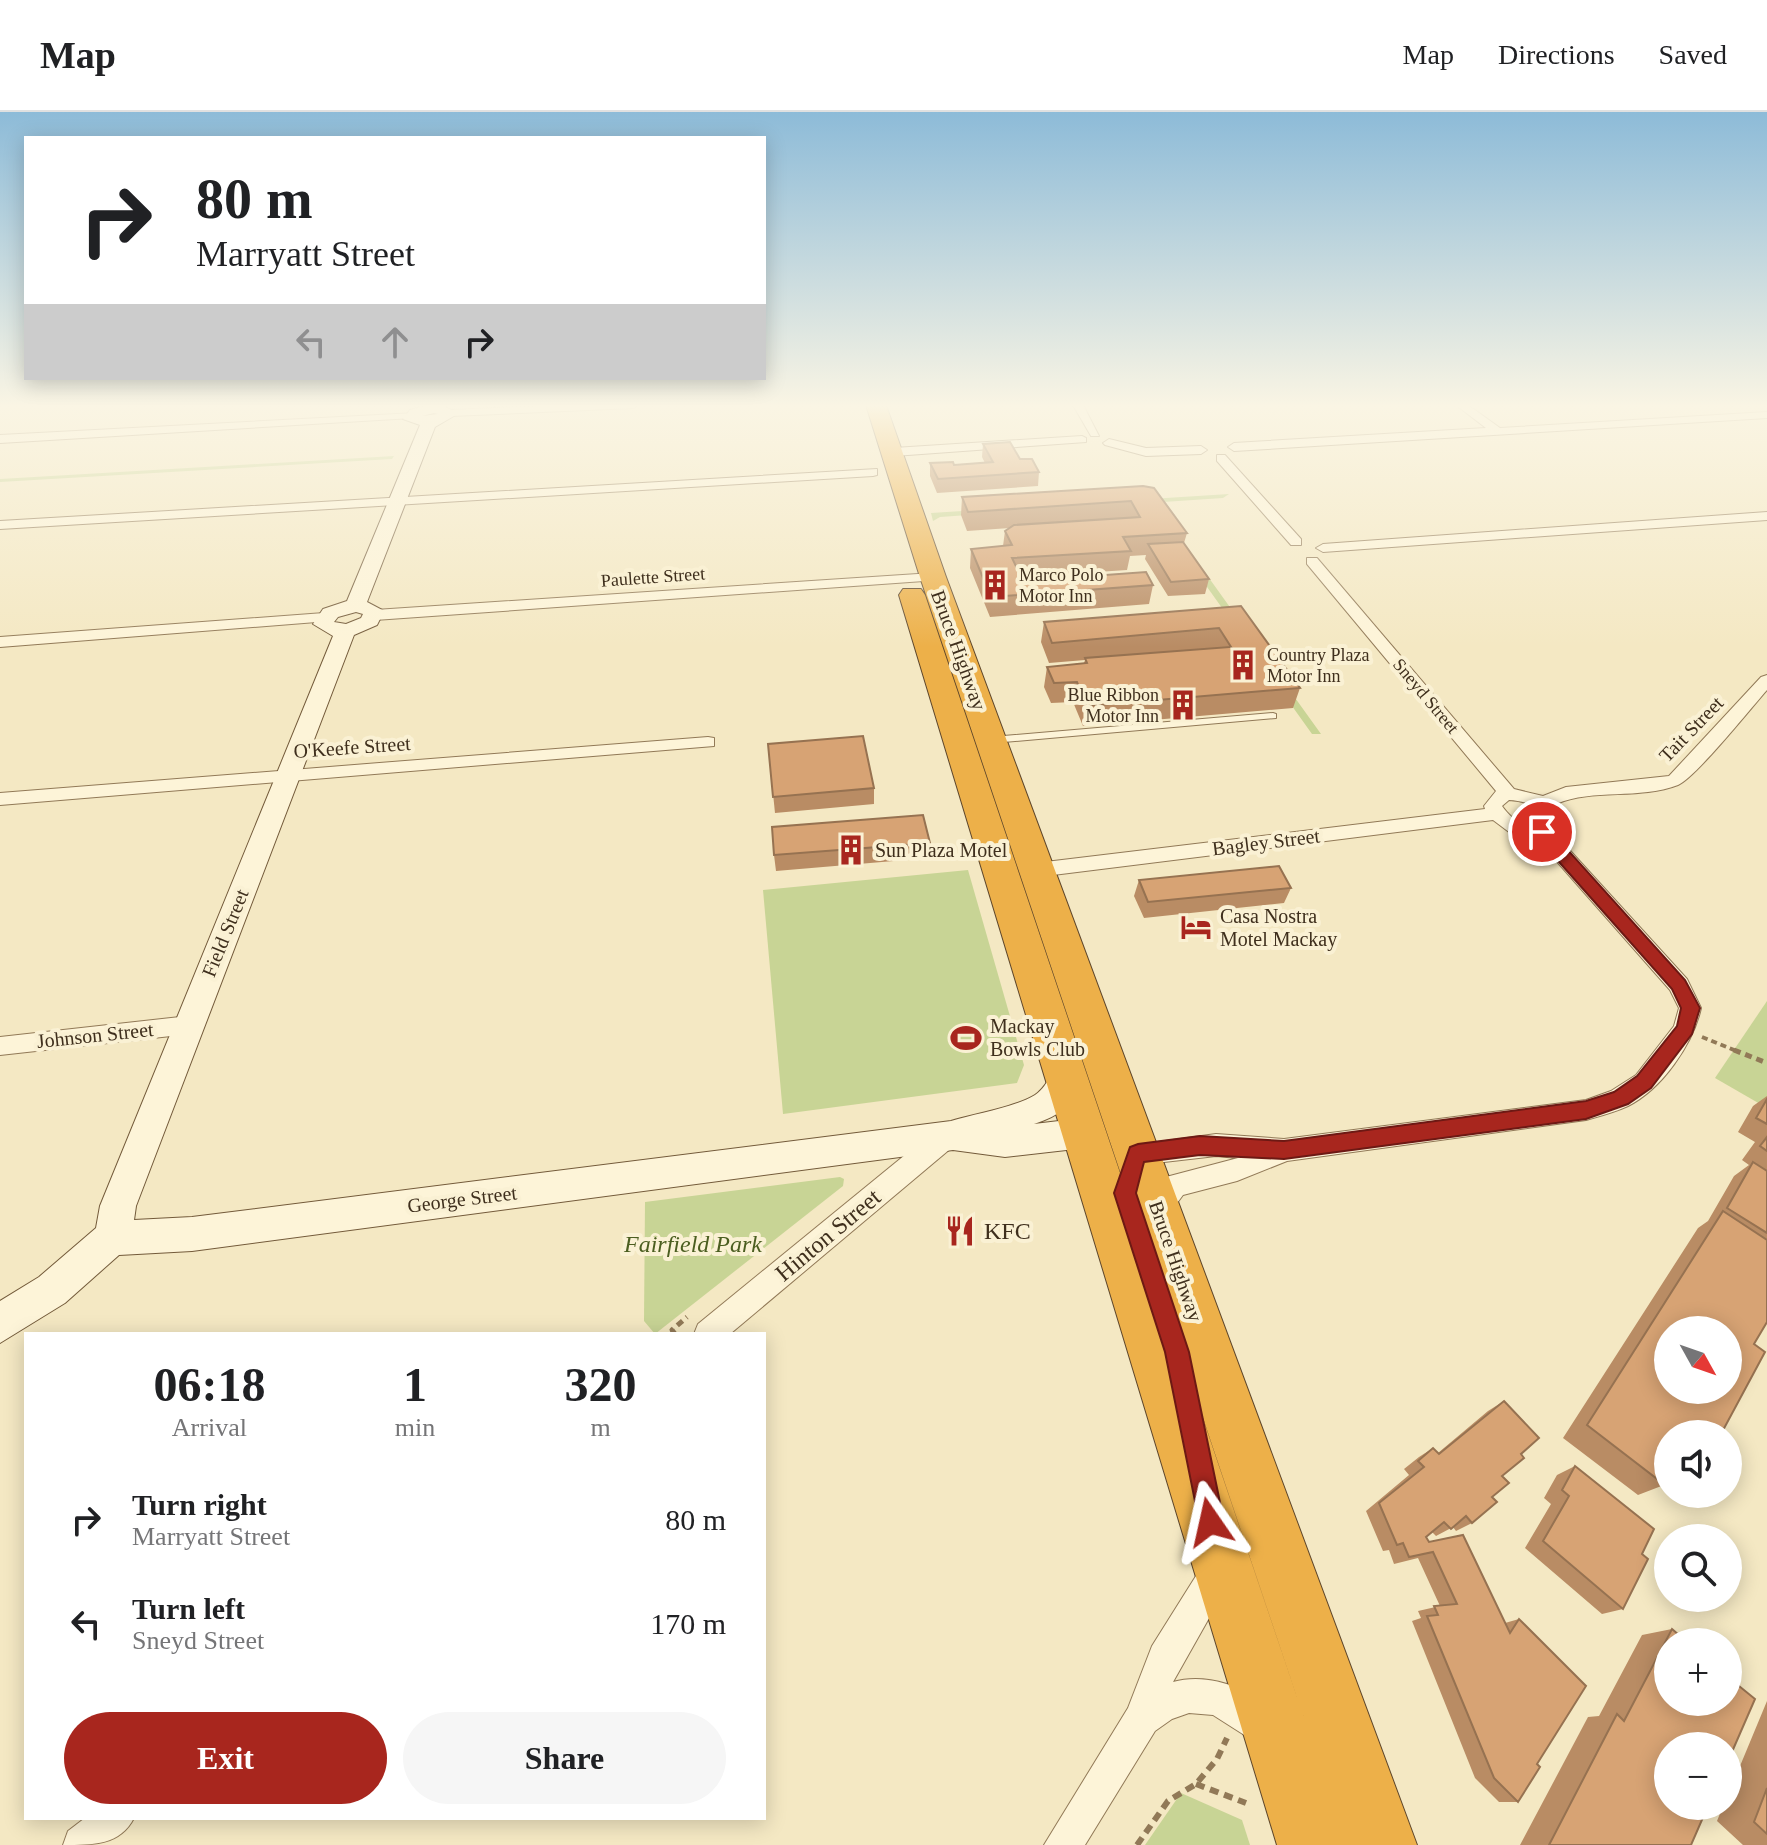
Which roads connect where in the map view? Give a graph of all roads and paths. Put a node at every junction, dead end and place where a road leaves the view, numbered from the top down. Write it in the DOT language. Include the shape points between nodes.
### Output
graph roads {
  1 [pos="404,486"];
  2 [pos="736,486"];
  3 [pos="900,486"];
  4 [pos="1246,486"];
  5 [pos="399,500"];
  6 [pos="1767,516"];
  7 [pos="0,525"];
  8 [pos="1318,554"];
  9 [pos="914,573"];
  10 [pos="350,617"];
  11 [pos="0,642"];
  12 [pos="1767,680"];
  13 [pos="1273,716"];
  14 [pos="991,740"];
  15 [pos="708,742"];
  16 [pos="289,774"];
  17 [pos="1509,794"];
  18 [pos="0,799"];
  19 [pos="1542,803"];
  20 [pos="1495,814"];
  21 [pos="1542,832"];
  22 [pos="1040,878"];
  23 [pos="189,1025"];
  24 [pos="1685,1029"];
  25 [pos="0,1046"];
  26 [pos="1767,1063"];
  27 [pos="1067,1079"];
  28 [pos="1084,1133"];
  29 [pos="949,1136"];
  30 [pos="1284,1150"];
  31 [pos="1138,1154"];
  32 [pos="1157,1209"];
  33 [pos="113,1238"];
  34 [pos="0,1324"];
  35 [pos="710,1332"];
  36 [pos="1219,1558"];
  37 [pos="1142,1719"];
  38 [pos="1254,1742"];
  39 [pos="1196,1784"];
  40 [pos="1246,1803"];
  41 [pos="113,1820"];
  42 [pos="82,1845"];
  43 [pos="1063,1845"];
  44 [pos="1137,1845"];
  45 [pos="1312,1845"];
  46 [pos="1382,1845"];
  1 -- 5 [label="street, Field Street"];
  2 -- 5 [label="street"];
  3 -- 9 [label="highway, Bruce Highway"];
  4 -- 8 [label="street, Sneyd Street" via="1296,542 1287,545 1287,552"];
  5 -- 7 [label="street"];
  5 -- 10 [label="street, Field Street"];
  6 -- 8 [label="street"];
  8 -- 17 [label="street, Sneyd Street"];
  9 -- 10 [label="street, Paulette Street"];
  9 -- 14 [label="highway, Bruce Highway"];
  9 -- 27 [label="highway, Bruce Highway"];
  10 -- 11 [label="street, Paulette Street"];
  10 -- 16 [label="street, Field Street"];
  12 -- 19 [label="street, Tait Street" via="1675,780 1566,793"];
  13 -- 14 [label="lane"];
  14 -- 22 [label="highway, Bruce Highway"];
  15 -- 16 [label="street, O'Keefe Street"];
  16 -- 18 [label="street, O'Keefe Street"];
  16 -- 23 [label="street, Field Street"];
  17 -- 19 [label="street"];
  17 -- 20 [label="street" via="1494,800"];
  19 -- 21 [label="street" via="1555,818"];
  20 -- 21 [label="street" via="1514,828"];
  20 -- 22 [label="street, Bagley Street"];
  21 -- 24 [label="street" via="1679,985 1690,1008"];
  22 -- 28 [label="highway" via="1045,939 1098,1098 1095,1119"];
  22 -- 31 [label="highway, Bruce Highway"];
  23 -- 25 [label="street, Johnson Street"];
  23 -- 33 [label="street, Field Street" via="118,1206"];
  24 -- 26 [label="path"];
  24 -- 30 [label="street" via="1644,1082 1586,1110"];
  27 -- 28 [label="highway, Bruce Highway"];
  27 -- 29 [label="street, George Street" via="1048,1105"];
  28 -- 29 [label="street, George Street" via="1005,1142"];
  28 -- 36 [label="highway, Bruce Highway"];
  29 -- 33 [label="street, George Street" via="192,1234"];
  29 -- 35 [label="street, Hinton Street"];
  30 -- 31 [label="street" via="1216,1145"];
  30 -- 32 [label="street" via="1237,1170 1175,1185"];
  31 -- 32 [label="highway, Bruce Highway"];
  31 -- 36 [label="highway" via="1125,1193 1177,1352"];
  32 -- 46 [label="highway, Bruce Highway"];
  33 -- 34 [label="street" via="52,1290"];
  36 -- 37 [label="street" via="1164,1658"];
  36 -- 38 [label="highway, Bruce Highway"];
  37 -- 38 [label="street" via="1172,1698 1202,1693 1246,1715"];
  37 -- 43 [label="street"];
  38 -- 39 [label="path" via="1217,1759"];
  38 -- 45 [label="highway, Bruce Highway"];
  39 -- 40 [label="path"];
  39 -- 44 [label="path" via="1168,1801"];
  41 -- 42 [label="street"];
}
